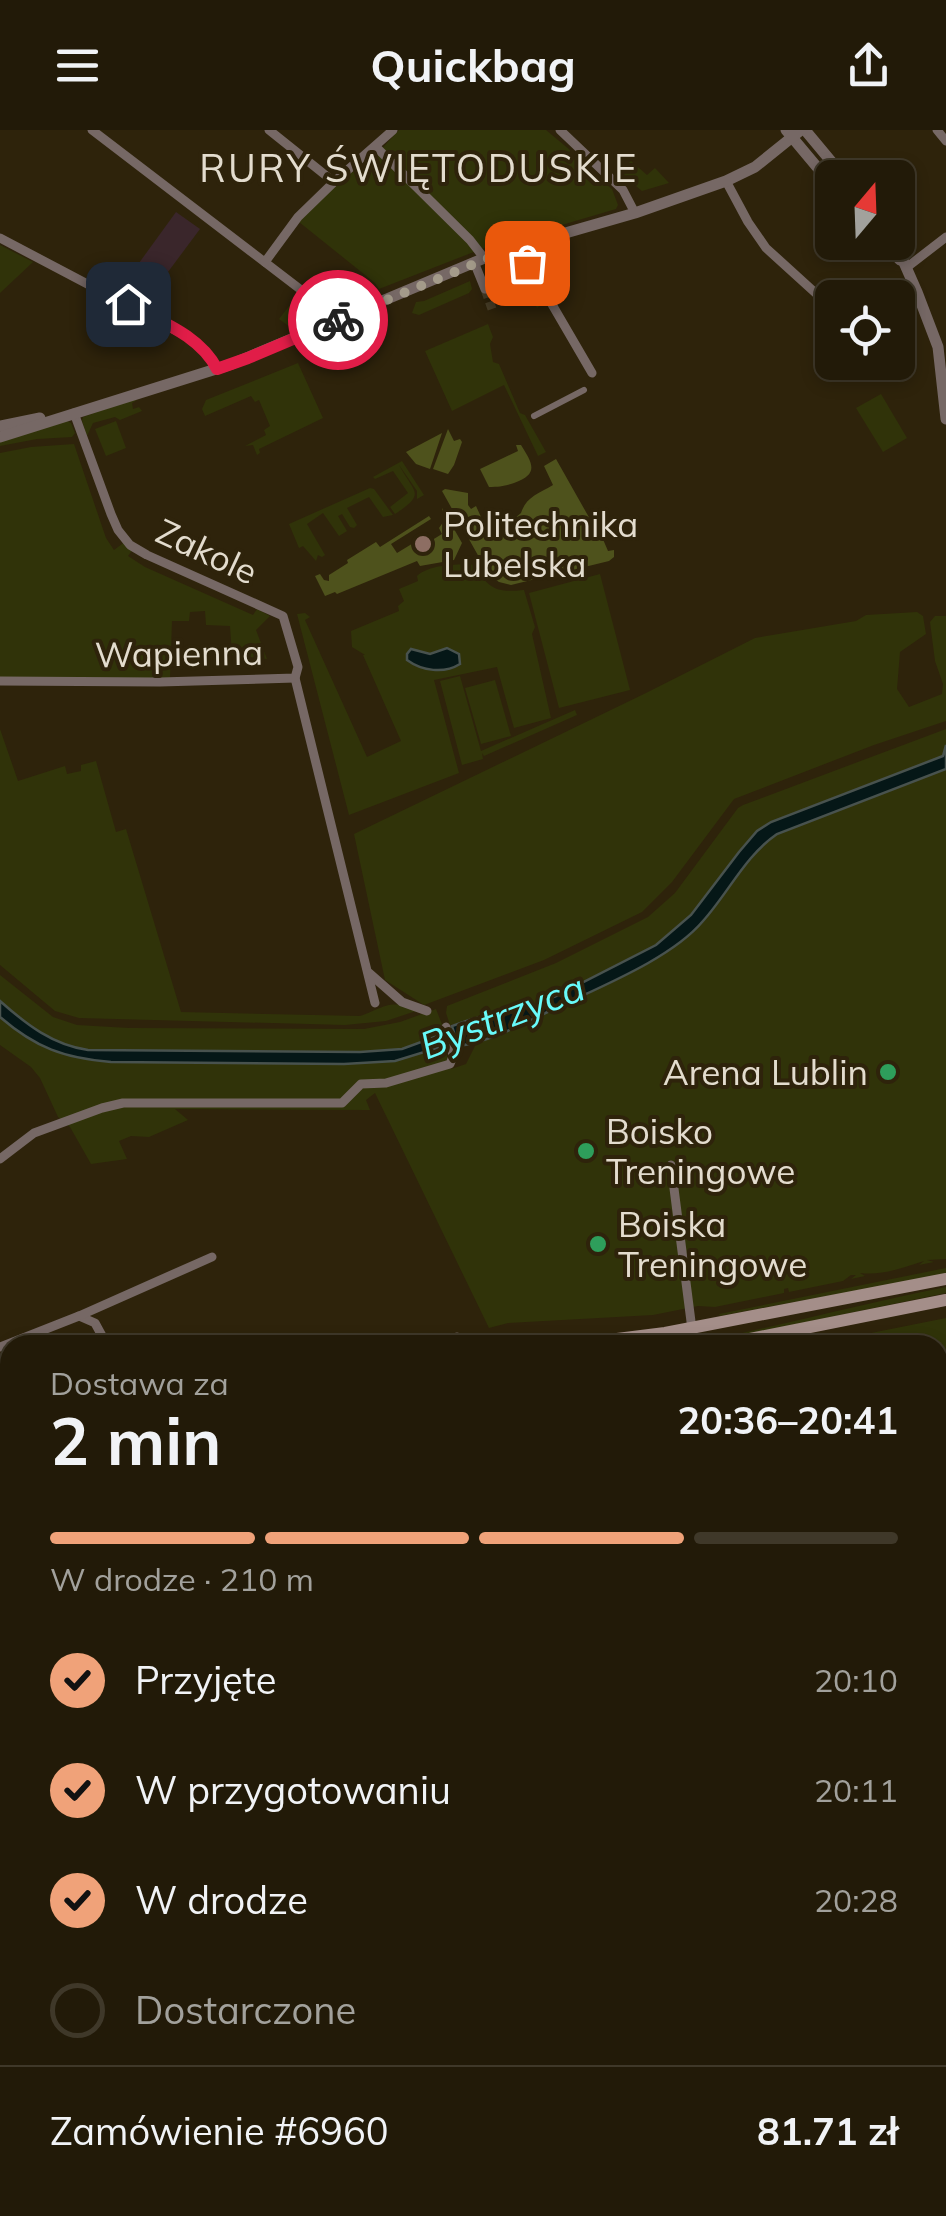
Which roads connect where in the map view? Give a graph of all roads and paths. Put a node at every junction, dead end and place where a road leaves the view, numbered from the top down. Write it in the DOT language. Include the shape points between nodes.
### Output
graph roads {
  1 [pos="92,130"];
  2 [pos="269,130"];
  3 [pos="393,130"];
  4 [pos="560,130"];
  5 [pos="937,130"];
  6 [pos="796,132"];
  7 [pos="946,140"];
  8 [pos="376,147"];
  9 [pos="815,160"];
  10 [pos="825,160"];
  11 [pos="726,180"];
  12 [pos="334,182"];
  13 [pos="635,213"];
  14 [pos="946,237"];
  15 [pos="0,238"];
  16 [pos="518,246"];
  17 [pos="479,260"];
  18 [pos="899,260"];
  19 [pos="902,260"];
  20 [pos="265,262"];
  21 [pos="904,266"];
  22 [pos="485,289"];
  23 [pos="815,293"];
  24 [pos="332,323"];
  25 [pos="217,369"];
  26 [pos="592,373"];
  27 [pos="584,390"];
  28 [pos="74,413"];
  29 [pos="534,416"];
  30 [pos="946,419"];
  31 [pos="0,426"];
  32 [pos="0,437"];
  33 [pos="283,616"];
  34 [pos="294,678"];
  35 [pos="0,681"];
  36 [pos="367,971"];
  37 [pos="374,1003"];
  38 [pos="427,1011"];
  39 [pos="446,1027"];
  40 [pos="0,1159"];
  41 [pos="671,1166"];
  42 [pos="212,1257"];
  43 [pos="946,1279"];
  44 [pos="946,1300"];
  45 [pos="79,1316"];
  46 [pos="692,1328"];
  47 [pos="32,1335"];
  48 [pos="102,1335"];
  49 [pos="641,1335"];
  50 [pos="693,1335"];
  51 [pos="770,1335"];
  1 -- 20 [label="street"];
  2 -- 12 [label="street"];
  3 -- 8 [label="street"];
  4 -- 13 [label="street" via="623,190"];
  5 -- 7 [label="street"];
  6 -- 9 [label="street"];
  6 -- 10 [label="street"];
  6 -- 11 [label="street" via="755,167"];
  8 -- 12 [label="street"];
  8 -- 17 [label="street" via="470,240"];
  11 -- 13 [label="street"];
  11 -- 23 [label="street" via="766,248"];
  12 -- 20 [label="street"];
  13 -- 16 [label="street"];
  14 -- 21 [label="street"];
  15 -- 25 [label="street" via="188,336"];
  16 -- 17 [label="street"];
  16 -- 26 [label="street"];
  17 -- 22 [label="street"];
  17 -- 24 [label="street"];
  18 -- 21 [label="street"];
  19 -- 21 [label="street"];
  20 -- 24 [label="street"];
  21 -- 30 [label="street" via="938,347"];
  24 -- 25 [label="street"];
  25 -- 28 [label="street"];
  27 -- 29 [label="street"];
  28 -- 31 [label="street"];
  28 -- 32 [label="street"];
  28 -- 33 [label="street, Zakole" via="111,514 130,545"];
  33 -- 34 [label="street, Wapienna" via="298,666"];
  34 -- 35 [label="street, Wapienna"];
  34 -- 36 [label="street"];
  36 -- 37 [label="street"];
  36 -- 38 [label="street" via="402,1002"];
  39 -- 40 [label="street" via="450,1064 361,1084 342,1103 123,1103 34,1133"];
  41 -- 46 [label="street"];
  42 -- 45 [label="street"];
  43 -- 46 [label="main road"];
  44 -- 51 [label="main road"];
  45 -- 47 [label="street"];
  45 -- 48 [label="street"];
  46 -- 49 [label="main road"];
  46 -- 50 [label="street"];
}
